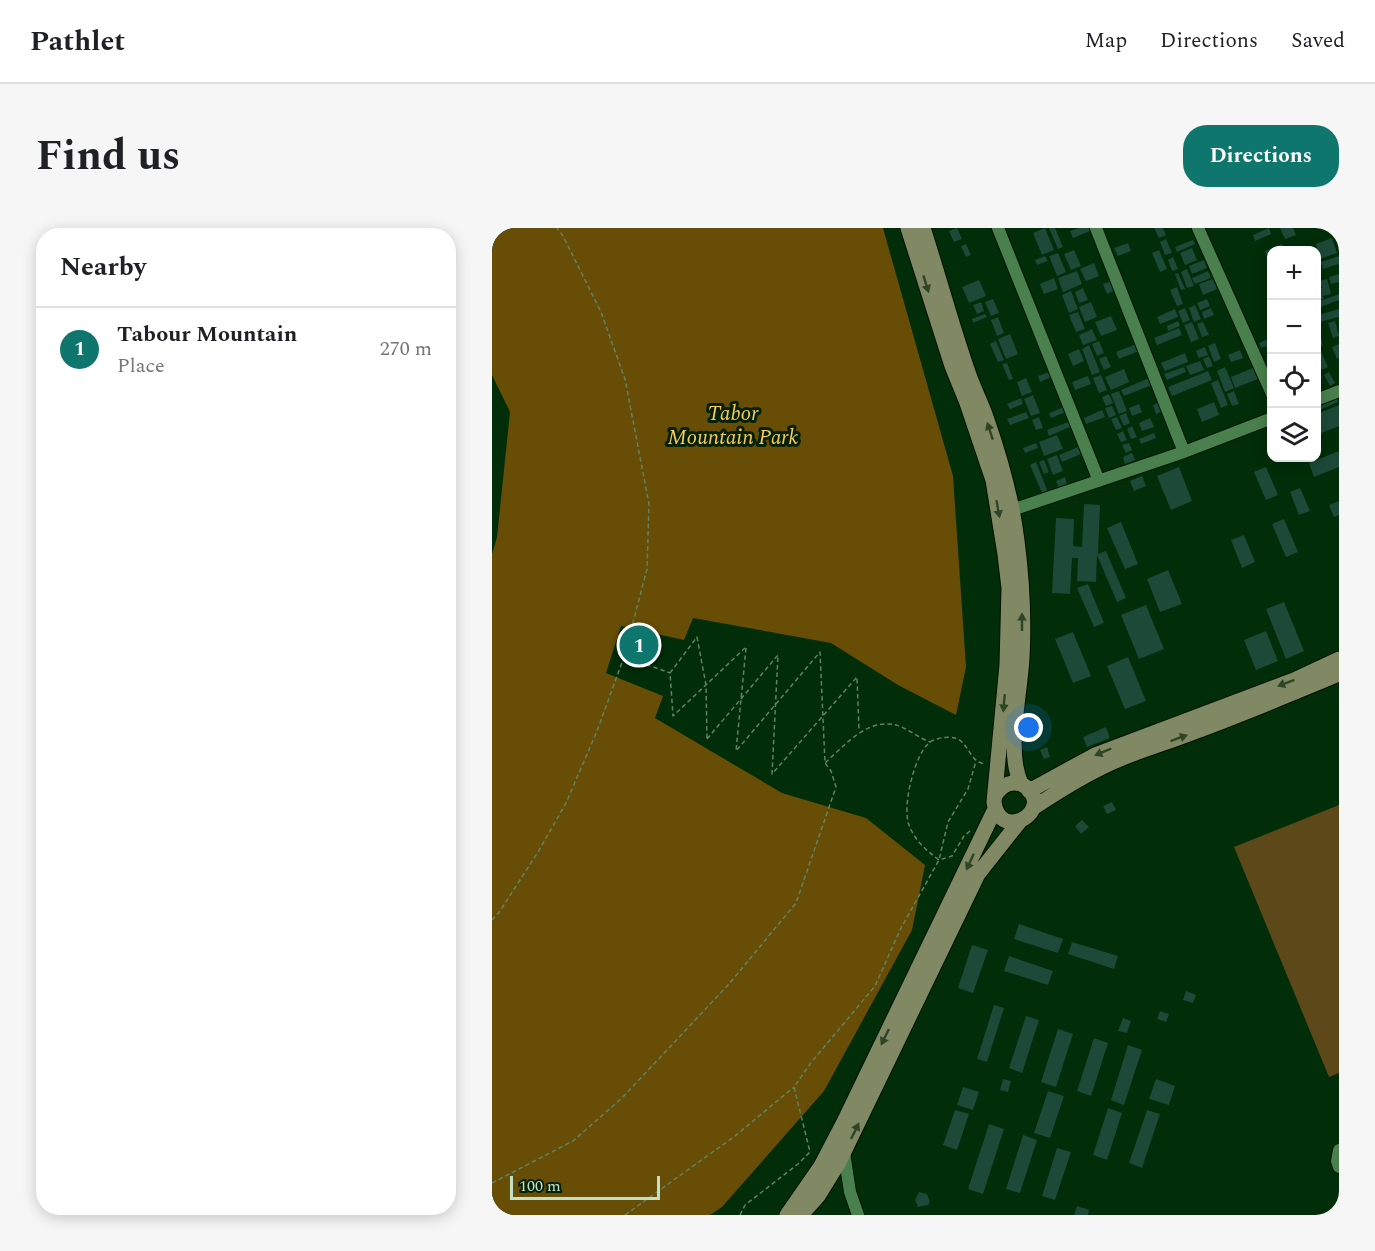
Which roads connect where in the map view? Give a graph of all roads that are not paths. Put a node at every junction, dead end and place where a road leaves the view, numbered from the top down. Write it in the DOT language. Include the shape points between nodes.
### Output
graph roads {
  1 [pos="908,228"];
  2 [pos="923,228"];
  3 [pos="999,228"];
  4 [pos="1096,228"];
  5 [pos="1198,228"];
  6 [pos="1267,383"];
  7 [pos="1339,391"];
  8 [pos="1321,398"];
  9 [pos="1267,420"];
  10 [pos="1184,452"];
  11 [pos="1099,481"];
  12 [pos="1012,510"];
  13 [pos="1339,659"];
  14 [pos="1339,674"];
  15 [pos="1025,788"];
  16 [pos="995,802"];
  17 [pos="1033,808"];
  18 [pos="1020,821"];
  19 [pos="1339,1150"];
  20 [pos="844,1152"];
  21 [pos="1339,1167"];
  22 [pos="787,1215"];
  23 [pos="801,1215"];
  24 [pos="858,1215"];
  1 -- 16 [label="street, one-way" via="980,439 999,511 1009,588 1007,665"];
  12 -- 2 [label="street, one-way" via="1001,464"];
  3 -- 11 [label="street"];
  4 -- 10 [label="street"];
  5 -- 6 [label="street"];
  7 -- 8 [label="street"];
  9 -- 10 [label="street"];
  10 -- 11 [label="street"];
  11 -- 12 [label="street"];
  15 -- 12 [label="street, one-way" via="1016,768 1014,747 1022,620"];
  13 -- 15 [label="street, one-way" via="1294,680 1095,755"];
  17 -- 14 [label="street, one-way" via="1125,757"];
  15 -- 16 [label="street" via="1015,783 1003,786"];
  15 -- 17 [label="street" via="1033,799"];
  16 -- 18 [label="street" via="1002,819"];
  16 -- 22 [label="street, one-way" via="988,824 826,1157"];
  17 -- 18 [label="street"];
  20 -- 18 [label="street, one-way" via="978,874"];
  19 -- 21 [label="street"];
  20 -- 23 [label="street" via="818,1196"];
  20 -- 24 [label="street"];
}
